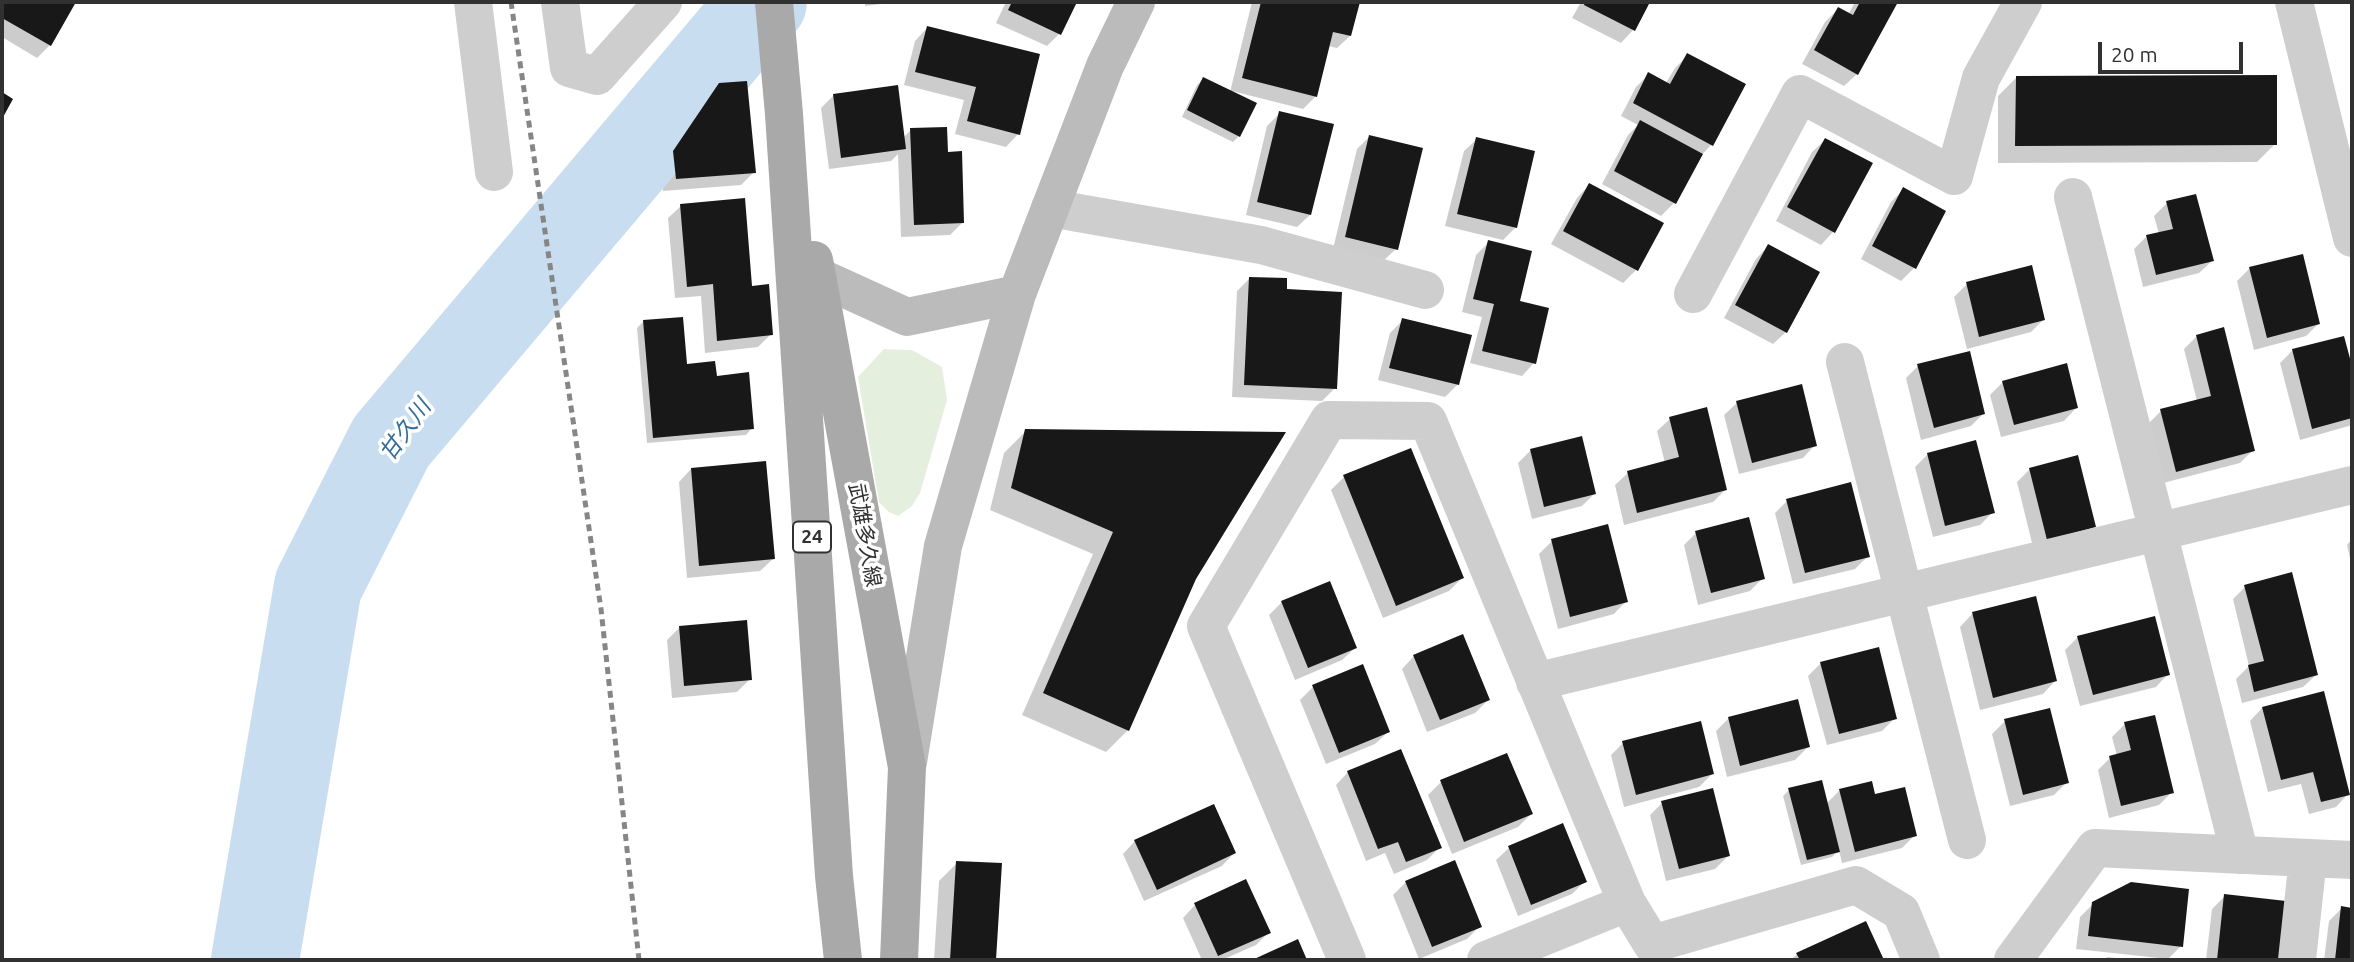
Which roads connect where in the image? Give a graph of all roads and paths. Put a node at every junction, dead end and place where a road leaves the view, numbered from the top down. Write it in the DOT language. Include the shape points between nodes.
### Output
graph roads {
  1 [pos="472,2"];
  2 [pos="560,2"];
  3 [pos="663,2"];
  4 [pos="1136,2"];
  5 [pos="2023,2"];
  6 [pos="2294,2"];
  7 [pos="775,10"];
  8 [pos="784,114"];
  9 [pos="2342,159"];
  10 [pos="495,172"];
  11 [pos="2073,197"];
  12 [pos="1050,208"];
  13 [pos="2352,237"];
  14 [pos="817,276"];
  15 [pos="1425,290"];
  16 [pos="1017,294"];
  17 [pos="1693,294"];
  18 [pos="1845,362"];
  19 [pos="2352,485"];
  20 [pos="2158,532"];
  21 [pos="1905,593"];
  22 [pos="1535,682"];
  23 [pos="907,767"];
  24 [pos="1967,840"];
  25 [pos="2240,855"];
  26 [pos="2308,858"];
  27 [pos="2352,860"];
  28 [pos="1627,903"];
  29 [pos="843,960"];
  30 [pos="899,960"];
  31 [pos="1348,960"];
  32 [pos="1486,960"];
  33 [pos="1921,960"];
  34 [pos="2013,960"];
  35 [pos="2297,960"];
  1 -- 10 [label="street"];
  2 -- 3 [label="street" via="569,68 597,76"];
  4 -- 12 [label="street" via="1105,66"];
  5 -- 17 [label="street" via="1981,78 1954,176 1800,94"];
  6 -- 9 [label="street"];
  7 -- 8 [label="main road, 武雄多久線 / 24"];
  8 -- 14 [label="main road, 武雄多久線 / 24"];
  8 -- 29 [label="main road, 武雄多久線 / 24"];
  9 -- 13 [label="street"];
  11 -- 20 [label="street"];
  12 -- 15 [label="street" via="1261,245"];
  12 -- 16 [label="street"];
  14 -- 16 [label="street" via="907,317"];
  14 -- 23 [label="main road, 武雄多久線 / 24"];
  16 -- 23 [label="street" via="943,546"];
  18 -- 21 [label="street"];
  19 -- 20 [label="street"];
  20 -- 21 [label="street"];
  20 -- 25 [label="street"];
  21 -- 22 [label="street"];
  21 -- 24 [label="street"];
  22 -- 28 [label="street"];
  22 -- 31 [label="street" via="1428,421 1329,419 1206,626"];
  23 -- 30 [label="main road, 武雄多久線 / 24"];
  25 -- 26 [label="street"];
  25 -- 34 [label="street" via="2095,848"];
  26 -- 27 [label="street"];
  26 -- 35 [label="street"];
  28 -- 32 [label="street"];
  28 -- 33 [label="street" via="1652,944 1856,885 1901,912"];
}
